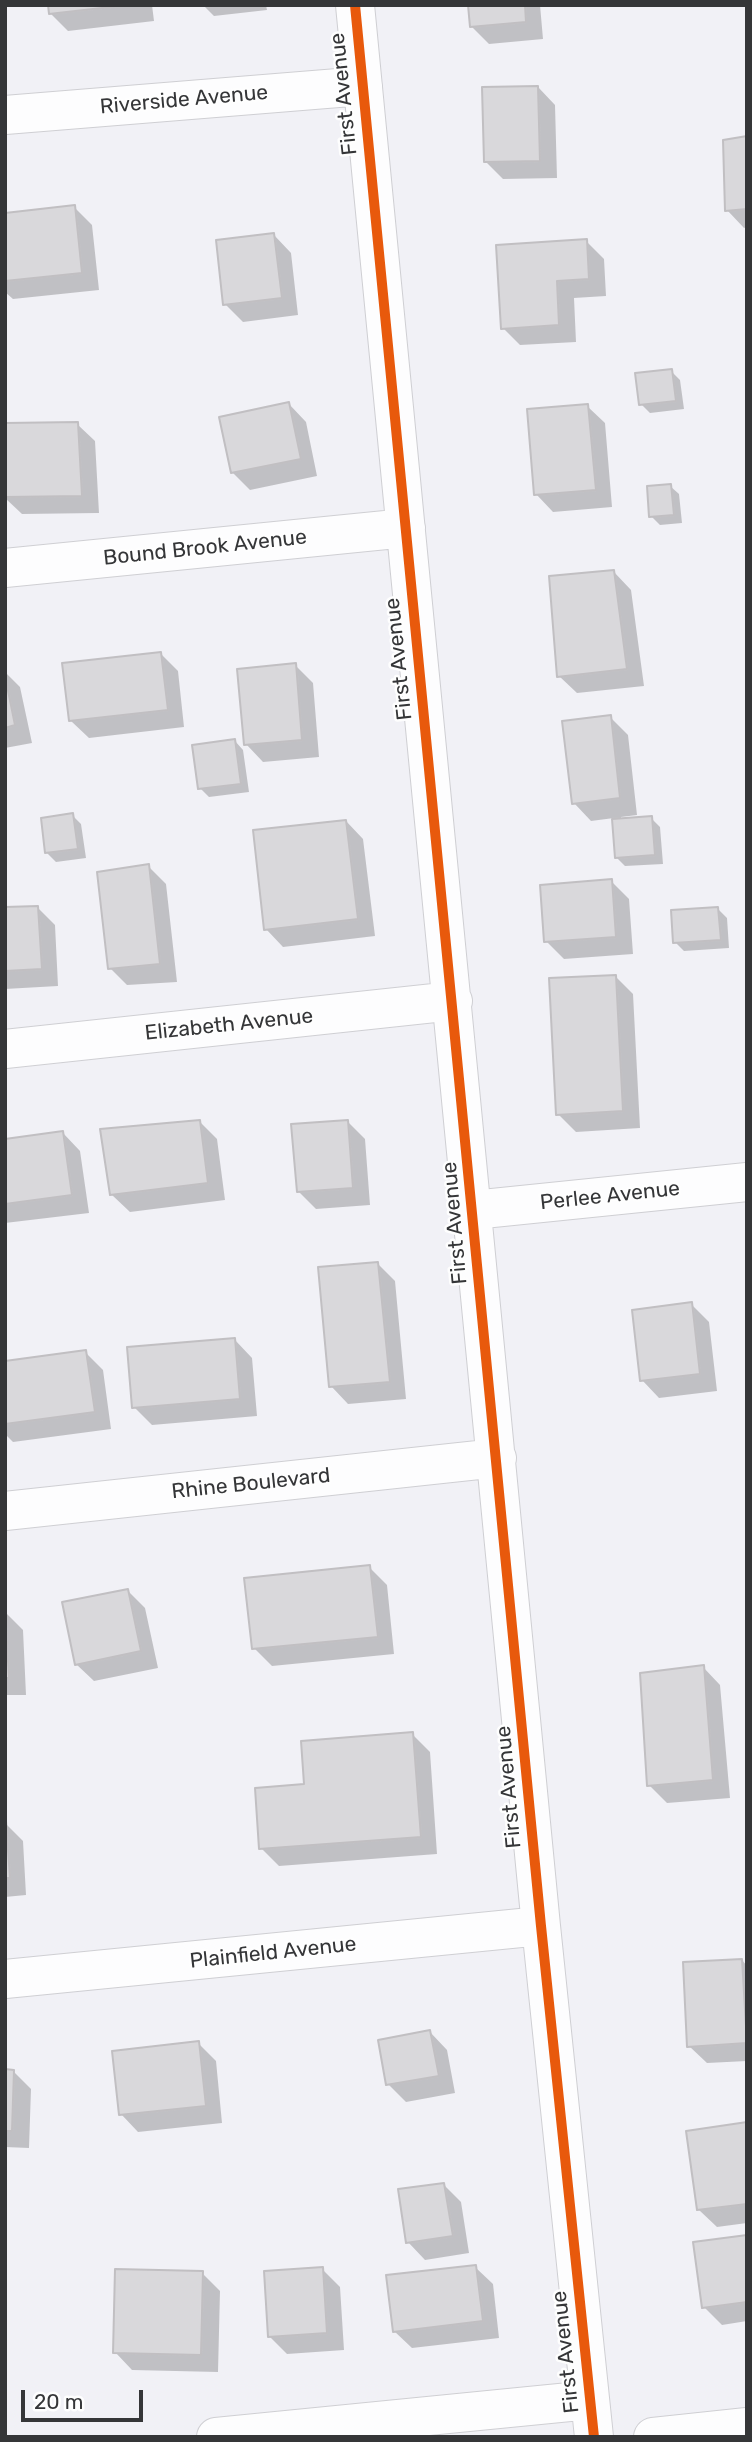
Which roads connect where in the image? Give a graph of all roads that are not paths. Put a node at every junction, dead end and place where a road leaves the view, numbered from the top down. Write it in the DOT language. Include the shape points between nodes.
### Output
graph roads {
  1 [pos="355,5"];
  2 [pos="363,86"];
  3 [pos="5,116"];
  4 [pos="406,528"];
  5 [pos="5,568"];
  6 [pos="453,1001"];
  7 [pos="5,1049"];
  8 [pos="747,1182"];
  9 [pos="473,1210"];
  10 [pos="497,1458"];
  11 [pos="5,1511"];
  12 [pos="541,1926"];
  13 [pos="5,1979"];
  14 [pos="592,2418"];
  15 [pos="747,2427"];
  16 [pos="216,2437"];
  17 [pos="653,2437"];
  1 -- 2 [label="street, First Avenue"];
  2 -- 3 [label="street, Riverside Avenue"];
  2 -- 4 [label="street, First Avenue"];
  4 -- 5 [label="street, Bound Brook Avenue"];
  4 -- 6 [label="street, First Avenue"];
  6 -- 7 [label="street, Elizabeth Avenue"];
  6 -- 9 [label="street, First Avenue"];
  8 -- 9 [label="street, Perlee Avenue"];
  9 -- 10 [label="street, First Avenue"];
  10 -- 11 [label="street, Rhine Boulevard"];
  10 -- 12 [label="street, First Avenue"];
  12 -- 13 [label="street, Plainfield Avenue"];
  12 -- 14 [label="street, First Avenue"];
  14 -- 16 [label="street"];
  15 -- 17 [label="street"];
}
